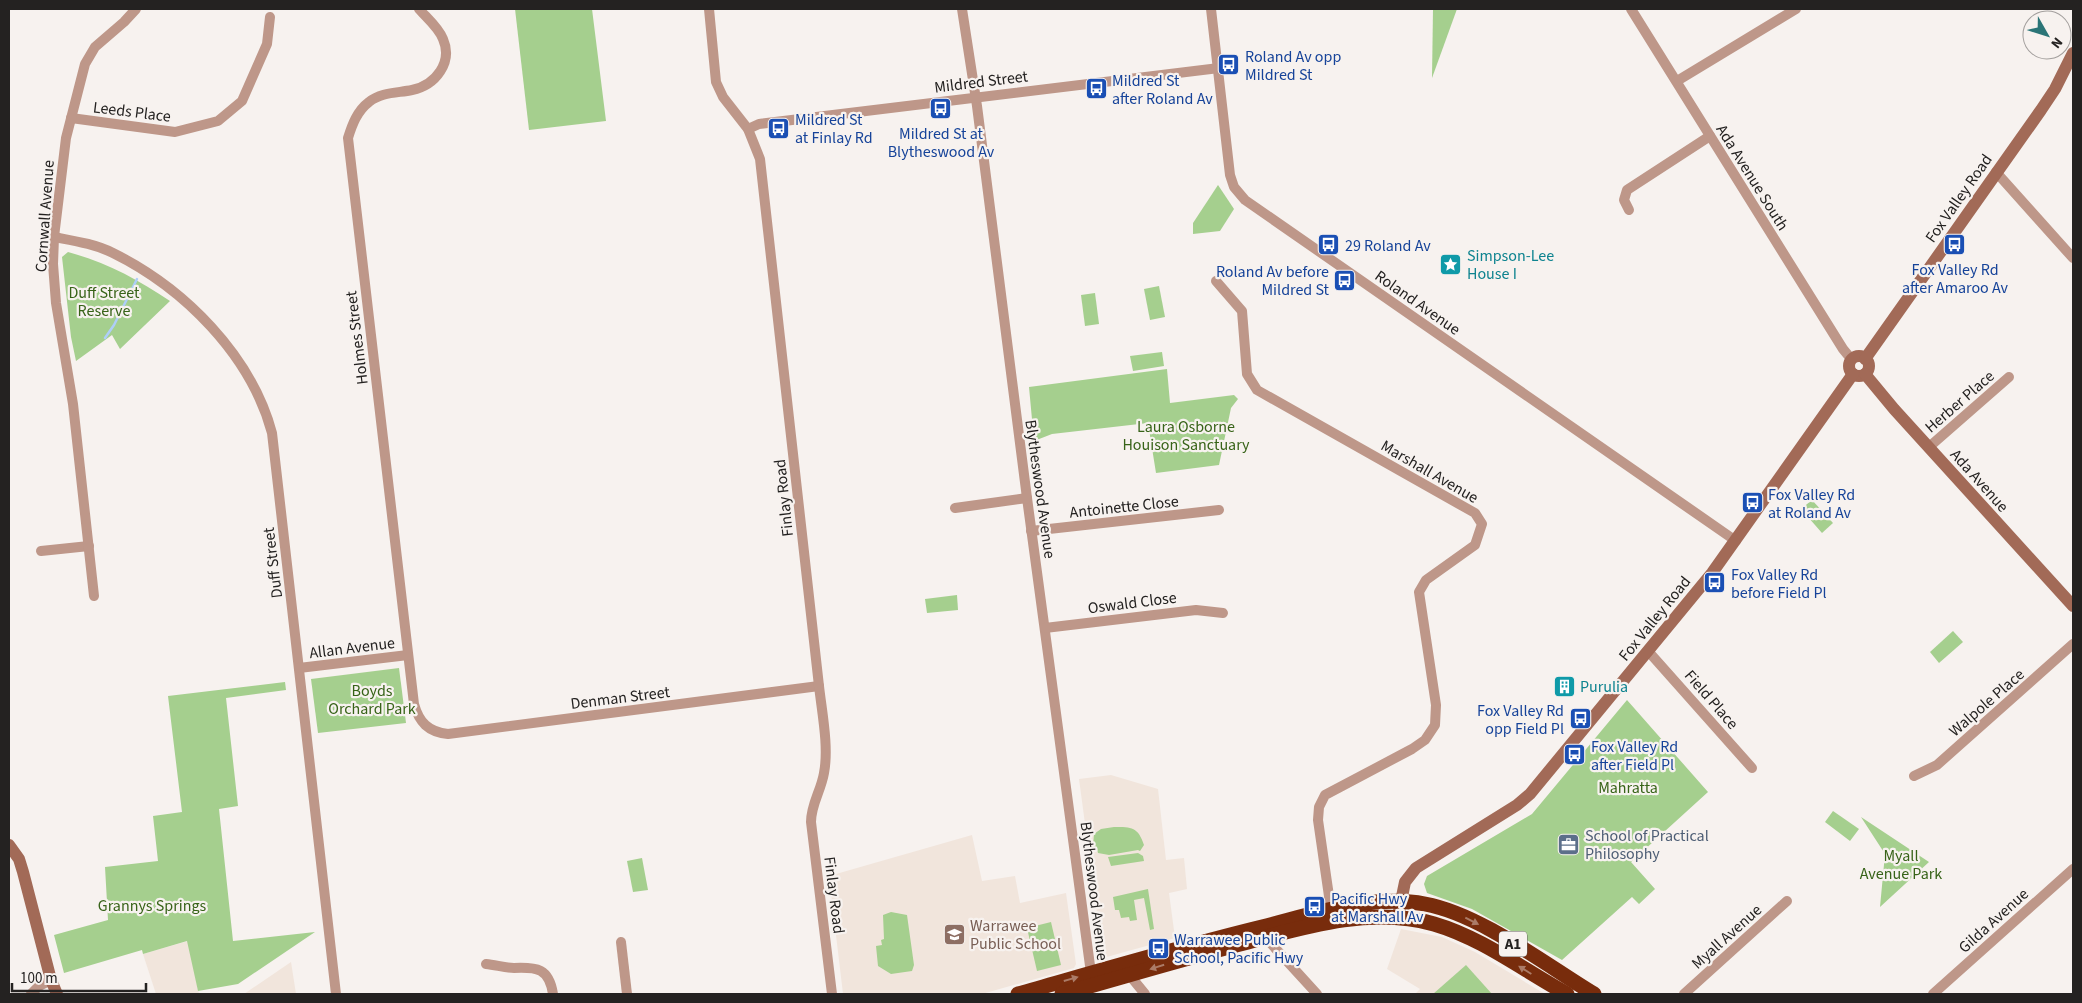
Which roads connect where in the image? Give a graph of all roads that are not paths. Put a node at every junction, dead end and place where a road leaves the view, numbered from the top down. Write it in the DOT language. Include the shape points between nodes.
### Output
graph roads {
  1 [pos="136,9"];
  2 [pos="419,9"];
  3 [pos="709,9"];
  4 [pos="962,9"];
  5 [pos="1211,9"];
  6 [pos="1631,9"];
  7 [pos="1796,9"];
  8 [pos="270,17"];
  9 [pos="2073,53"];
  10 [pos="1219,68"];
  11 [pos="1677,81"];
  12 [pos="976,96"];
  13 [pos="71,118"];
  14 [pos="748,129"];
  15 [pos="1710,136"];
  16 [pos="1996,172"];
  17 [pos="1629,210"];
  18 [pos="54,237"];
  19 [pos="2073,258"];
  20 [pos="1216,281"];
  21 [pos="1859,359"];
  22 [pos="1859,374"];
  23 [pos="2008,377"];
  24 [pos="1929,447"];
  25 [pos="1027,498"];
  26 [pos="955,508"];
  27 [pos="1220,510"];
  28 [pos="1031,531"];
  29 [pos="1736,541"];
  30 [pos="89,546"];
  31 [pos="41,551"];
  32 [pos="94,596"];
  33 [pos="2073,606"];
  34 [pos="1223,613"];
  35 [pos="1045,628"];
  36 [pos="2073,644"];
  37 [pos="1648,651"];
  38 [pos="408,655"];
  39 [pos="299,668"];
  40 [pos="819,686"];
  41 [pos="425,726"];
  42 [pos="1752,768"];
  43 [pos="1914,776"];
  44 [pos="9,845"];
  45 [pos="2073,869"];
  46 [pos="1787,901"];
  47 [pos="1401,902"];
  48 [pos="1331,910"];
  49 [pos="1398,918"];
  50 [pos="1265,937"];
  51 [pos="621,942"];
  52 [pos="486,964"];
  53 [pos="1126,970"];
  54 [pos="1091,973"];
  55 [pos="51,980"];
  56 [pos="31,994"];
  57 [pos="57,994"];
  58 [pos="336,994"];
  59 [pos="553,994"];
  60 [pos="627,994"];
  61 [pos="832,994"];
  62 [pos="1018,994"];
  63 [pos="1062,994"];
  64 [pos="1145,994"];
  65 [pos="1317,994"];
  66 [pos="1567,994"];
  67 [pos="1594,994"];
  68 [pos="1684,994"];
  69 [pos="1933,994"];
  1 -- 13 [label="street, Cornwall Avenue" via="90,55"];
  2 -- 38 [label="street, Holmes Street" via="446,46 444,67 425,86 381,95 369,101 352,124 348,138"];
  3 -- 14 [label="street, Finlay Road" via="716,82 723,97"];
  4 -- 12 [label="street, Blytheswood Avenue"];
  5 -- 10 [label="street, Roland Avenue"];
  6 -- 11 [label="street, Ada Avenue South"];
  7 -- 11 [label="street"];
  8 -- 13 [label="street, Leeds Place" via="268,44 242,100 218,121 175,132"];
  9 -- 16 [label="main road, Fox Valley Road" via="2055,89"];
  10 -- 12 [label="street, Mildred Street"];
  10 -- 29 [label="street, Roland Avenue" via="1230,175 1234,187 1245,200"];
  11 -- 15 [label="street, Ada Avenue South"];
  12 -- 14 [label="street, Mildred Street" via="760,124"];
  12 -- 25 [label="street, Blytheswood Avenue"];
  13 -- 18 [label="street, Cornwall Avenue"];
  14 -- 40 [label="street, Finlay Road" via="760,159"];
  15 -- 17 [label="street" via="1629,188 1624,196"];
  15 -- 21 [label="street, Ada Avenue South" via="1843,349"];
  16 -- 19 [label="street"];
  16 -- 21 [label="main road, Fox Valley Road"];
  18 -- 30 [label="street, Cornwall Avenue" via="56,303 73,404"];
  18 -- 39 [label="street, Duff Street" via="93,245 114,254 168,288 217,334 258,394 272,433"];
  20 -- 48 [label="street, Marshall Avenue" via="1242,312 1247,374 1257,390 1475,513 1482,524 1475,545 1426,580 1419,592 1436,705 1435,726 1426,740 1412,749 1325,795 1319,807"];
  21 -- 22 [label="main road" via="1869,366"];
  22 -- 24 [label="main road, Ada Avenue"];
  22 -- 29 [label="main road, Fox Valley Road"];
  23 -- 24 [label="street, Herber Place"];
  24 -- 33 [label="main road, Ada Avenue"];
  25 -- 26 [label="street"];
  25 -- 28 [label="street, Blytheswood Avenue"];
  27 -- 28 [label="street, Antoinette Close"];
  28 -- 35 [label="street, Blytheswood Avenue"];
  29 -- 37 [label="main road, Fox Valley Road"];
  30 -- 31 [label="street"];
  30 -- 32 [label="street, Cornwall Avenue"];
  34 -- 35 [label="street, Oswald Close" via="1196,610"];
  35 -- 54 [label="street, Blytheswood Avenue"];
  36 -- 43 [label="street, Walpole Place" via="1937,765"];
  37 -- 42 [label="street, Field Place"];
  37 -- 47 [label="main road, Fox Valley Road" via="1530,794 1416,868 1405,882"];
  38 -- 39 [label="street, Allan Avenue"];
  38 -- 41 [label="street, Holmes Street" via="414,704"];
  39 -- 58 [label="street, Duff Street"];
  40 -- 41 [label="street, Denman Street" via="448,734"];
  40 -- 61 [label="street, Finlay Road" via="826,762 811,822"];
  44 -- 55 [label="main road" via="19,859"];
  45 -- 69 [label="street, Gilda Avenue"];
  46 -- 68 [label="street, Myall Avenue"];
  47 -- 48 [label="highway, A1"];
  47 -- 49 [label="main road, Fox Valley Road"];
  47 -- 67 [label="highway, A1, one-way" via="1426,904 1468,918"];
  48 -- 53 [label="highway, A1" via="1183,947"];
  49 -- 50 [label="highway, A1" via="1334,921"];
  66 -- 49 [label="highway, A1, one-way" via="1465,935 1434,924"];
  50 -- 53 [label="highway, A1, one-way"];
  50 -- 65 [label="street"];
  51 -- 60 [label="street"];
  52 -- 59 [label="street" via="536,968 552,982"];
  53 -- 54 [label="highway, A1"];
  53 -- 63 [label="highway, A1"];
  53 -- 64 [label="street"];
  62 -- 54 [label="highway, A1, one-way"];
  55 -- 56 [label="street"];
  55 -- 57 [label="main road"];
}
